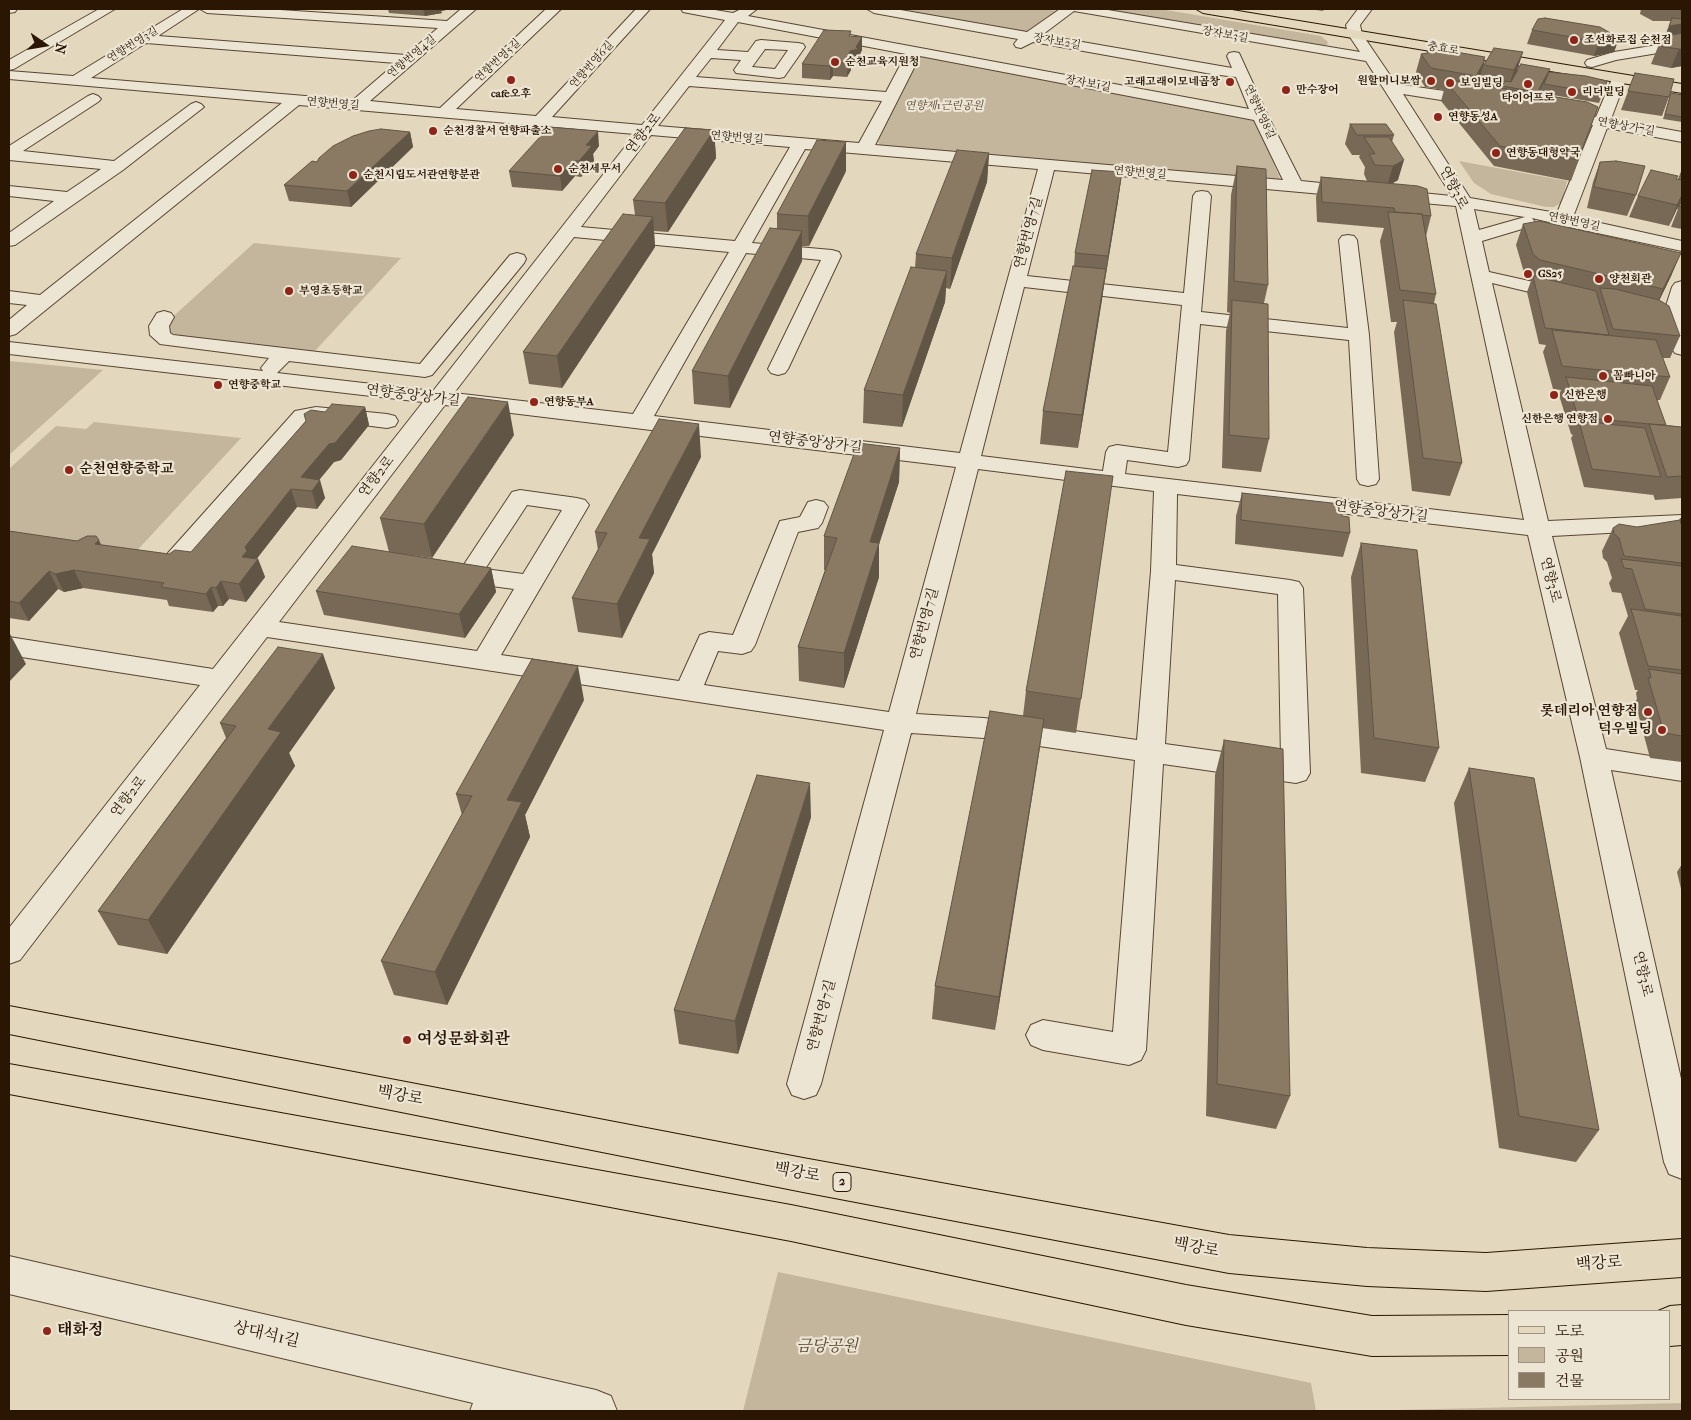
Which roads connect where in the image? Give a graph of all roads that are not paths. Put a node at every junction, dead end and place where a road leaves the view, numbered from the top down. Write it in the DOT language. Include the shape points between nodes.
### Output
graph roads {
  1 [pos="108,9"];
  2 [pos="192,9"];
  3 [pos="207,9"];
  4 [pos="470,9"];
  5 [pos="554,9"];
  6 [pos="643,9"];
  7 [pos="688,9"];
  8 [pos="874,9"];
  9 [pos="1068,9"];
  10 [pos="1079,9"];
  11 [pos="1203,9"];
  12 [pos="1257,9"];
  13 [pos="1365,9"];
  14 [pos="742,13"];
  15 [pos="450,25"];
  16 [pos="1354,29"];
  17 [pos="1227,35"];
  18 [pos="1030,37"];
  19 [pos="143,39"];
  20 [pos="1682,45"];
  21 [pos="915,51"];
  22 [pos="707,53"];
  23 [pos="752,57"];
  24 [pos="1371,58"];
  25 [pos="409,60"];
  26 [pos="1592,63"];
  27 [pos="9,66"];
  28 [pos="994,66"];
  29 [pos="1241,73"];
  30 [pos="9,75"];
  31 [pos="1682,77"];
  32 [pos="1620,79"];
  33 [pos="75,81"];
  34 [pos="685,81"];
  35 [pos="1391,88"];
  36 [pos="1682,89"];
  37 [pos="892,97"];
  38 [pos="93,99"];
  39 [pos="295,100"];
  40 [pos="1495,104"];
  41 [pos="355,106"];
  42 [pos="196,107"];
  43 [pos="1544,112"];
  44 [pos="443,113"];
  45 [pos="1260,116"];
  46 [pos="540,122"];
  47 [pos="1603,122"];
  48 [pos="646,131"];
  49 [pos="1682,137"];
  50 [pos="800,144"];
  51 [pos="865,148"];
  52 [pos="9,154"];
  53 [pos="1047,165"];
  54 [pos="117,166"];
  55 [pos="1582,172"];
  56 [pos="1601,176"];
  57 [pos="1453,182"];
  58 [pos="1295,186"];
  59 [pos="9,190"];
  60 [pos="70,196"];
  61 [pos="1202,196"];
  62 [pos="1464,202"];
  63 [pos="1526,217"];
  64 [pos="1561,224"];
  65 [pos="569,231"];
  66 [pos="13,234"];
  67 [pos="1473,238"];
  68 [pos="1348,240"];
  69 [pos="1682,246"];
  70 [pos="742,248"];
  71 [pos="1682,256"];
  72 [pos="516,259"];
  73 [pos="1480,276"];
  74 [pos="1016,281"];
  75 [pos="1682,287"];
  76 [pos="9,297"];
  77 [pos="1586,299"];
  78 [pos="44,301"];
  79 [pos="1624,308"];
  80 [pos="1193,309"];
  81 [pos="164,317"];
  82 [pos="1677,321"];
  83 [pos="9,330"];
  84 [pos="1359,335"];
  85 [pos="9,348"];
  86 [pos="1682,349"];
  87 [pos="284,354"];
  88 [pos="778,369"];
  89 [pos="262,378"];
  90 [pos="306,383"];
  91 [pos="437,399"];
  92 [pos="298,421"];
  93 [pos="387,422"];
  94 [pos="640,422"];
  95 [pos="969,462"];
  96 [pos="1112,479"];
  97 [pos="1368,479"];
  98 [pos="1166,485"];
  99 [pos="816,507"];
  100 [pos="1682,522"];
  101 [pos="1538,529"];
  102 [pos="177,558"];
  103 [pos="1163,571"];
  104 [pos="530,583"];
  105 [pos="261,628"];
  106 [pos="9,646"];
  107 [pos="484,661"];
  108 [pos="221,679"];
  109 [pos="688,692"];
  110 [pos="899,723"];
  111 [pos="1150,752"];
  112 [pos="1594,757"];
  113 [pos="1682,771"];
  114 [pos="9,951"];
  115 [pos="9,1020"];
  116 [pos="1043,1035"];
  117 [pos="9,1079"];
  118 [pos="804,1084"];
  119 [pos="1679,1124"];
  120 [pos="1682,1162"];
  121 [pos="1682,1258"];
  122 [pos="9,1275"];
  123 [pos="1508,1335"];
  124 [pos="495,1400"];
  125 [pos="596,1411"];
  1 -- 27 [label="street"];
  2 -- 19 [label="street, 연향번영3길"];
  3 -- 15 [label="street"];
  4 -- 15 [label="street, 연향번영4길"];
  5 -- 44 [label="street, 연향번영5길"];
  6 -- 46 [label="street, 연향번영6길"];
  7 -- 14 [label="street"];
  8 -- 18 [label="street, 장자보2길"];
  9 -- 18 [label="street"];
  10 -- 17 [label="street, 장자보3길"];
  11 -- 16 [label="main road, 충효로"];
  12 -- 16 [label="main road, 충효로"];
  13 -- 16 [label="street"];
  14 -- 21 [label="street, 장자보1길"];
  14 -- 22 [label="street, 연향2로"];
  15 -- 25 [label="street, 연향번영4길"];
  16 -- 24 [label="street, 연향3로"];
  16 -- 26 [label="main road, 충효로"];
  16 -- 32 [label="main road, 충효로"];
  17 -- 24 [label="street, 장자보3길"];
  17 -- 29 [label="street, 연향번영8길"];
  18 -- 28 [label="street"];
  18 -- 29 [label="street, 장자보2길"];
  19 -- 25 [label="street"];
  19 -- 33 [label="street, 연향번영3길"];
  20 -- 26 [label="street, 충효로" via="1614,56"];
  21 -- 28 [label="street, 장자보1길"];
  21 -- 37 [label="street"];
  22 -- 23 [label="street"];
  22 -- 34 [label="street, 연향2로"];
  24 -- 35 [label="street, 연향3로"];
  25 -- 41 [label="street, 연향번영4길"];
  26 -- 31 [label="main road, 충효로"];
  28 -- 45 [label="street, 장자보1길"];
  29 -- 45 [label="street, 연향번영8길"];
  30 -- 33 [label="street, 연향번영길"];
  32 -- 36 [label="main road, 충효로"];
  32 -- 47 [label="street"];
  33 -- 39 [label="street, 연향번영길"];
  34 -- 37 [label="street"];
  34 -- 48 [label="street, 연향2로"];
  35 -- 40 [label="street"];
  35 -- 57 [label="street, 연향3로"];
  37 -- 51 [label="street"];
  38 -- 52 [label="street"];
  39 -- 41 [label="street, 연향번영길"];
  39 -- 78 [label="street"];
  41 -- 44 [label="street, 연향번영길"];
  42 -- 54 [label="street"];
  43 -- 47 [label="street, 연향상가7길"];
  44 -- 46 [label="street, 연향번영길"];
  45 -- 58 [label="street, 연향번영8길"];
  46 -- 48 [label="street, 연향번영길"];
  47 -- 49 [label="street, 연향상가7길"];
  47 -- 55 [label="street"];
  48 -- 50 [label="street, 연향번영길"];
  48 -- 65 [label="street, 연향2로"];
  50 -- 51 [label="street, 연향번영길"];
  50 -- 70 [label="street"];
  51 -- 53 [label="street, 연향번영길"];
  52 -- 54 [label="street"];
  53 -- 58 [label="street, 연향번영길"];
  53 -- 74 [label="street, 연향번영7길"];
  54 -- 60 [label="street"];
  55 -- 56 [label="street"];
  55 -- 64 [label="street"];
  57 -- 62 [label="street, 연향3로"];
  57 -- 63 [label="street"];
  58 -- 62 [label="street, 연향번영길"];
  59 -- 60 [label="street"];
  60 -- 66 [label="street"];
  61 -- 80 [label="street"];
  62 -- 63 [label="street, 연향번영길"];
  62 -- 67 [label="street, 연향3로"];
  63 -- 64 [label="street, 연향번영길"];
  63 -- 67 [label="street"];
  64 -- 69 [label="street, 연향번영길"];
  64 -- 71 [label="street, 연향번영길"];
  65 -- 70 [label="street"];
  65 -- 91 [label="street, 연향2로"];
  67 -- 73 [label="street, 연향3로"];
  68 -- 84 [label="street"];
  70 -- 88 [label="street" via="832,256"];
  70 -- 94 [label="street"];
  72 -- 87 [label="street" via="425,370"];
  73 -- 77 [label="street"];
  73 -- 101 [label="street, 연향3로"];
  74 -- 80 [label="street"];
  74 -- 95 [label="street, 연향번영7길"];
  75 -- 82 [label="street"];
  76 -- 78 [label="street"];
  78 -- 83 [label="street"];
  79 -- 82 [label="street"];
  80 -- 84 [label="street"];
  80 -- 96 [label="street" via="1178,460 1117,452"];
  81 -- 87 [label="street" via="159,326 160,335 167,340"];
  82 -- 86 [label="street"];
  84 -- 97 [label="street"];
  85 -- 89 [label="street, 연향중앙상가길"];
  87 -- 89 [label="street"];
  89 -- 90 [label="street, 연향중앙상가길"];
  90 -- 91 [label="street, 연향중앙상가길"];
  90 -- 92 [label="street" via="274,418"];
  91 -- 94 [label="street, 연향중앙상가길"];
  91 -- 105 [label="street, 연향2로"];
  92 -- 93 [label="street" via="303,416 316,413"];
  92 -- 102 [label="street"];
  94 -- 95 [label="street, 연향중앙상가길"];
  95 -- 96 [label="street, 연향중앙상가길"];
  95 -- 110 [label="street, 연향번영7길"];
  96 -- 98 [label="street, 연향중앙상가길"];
  98 -- 101 [label="street, 연향중앙상가길"];
  98 -- 103 [label="street"];
  99 -- 109 [label="street" via="810,523 788,526 742,645 709,641"];
  100 -- 101 [label="street, 연향중앙상가길"];
  101 -- 112 [label="street, 연향3로"];
  103 -- 111 [label="street"];
  103 -- 111 [label="street" via="1290,588 1296,773"];
  104 -- 107 [label="street"];
  105 -- 107 [label="street"];
  105 -- 108 [label="street, 연향2로"];
  106 -- 108 [label="street"];
  107 -- 109 [label="street"];
  108 -- 114 [label="street, 연향2로"];
  109 -- 110 [label="street"];
  110 -- 111 [label="street" via="984,728"];
  110 -- 118 [label="street, 연향번영7길"];
  111 -- 116 [label="street" via="1128,1050"];
  112 -- 113 [label="street"];
  112 -- 119 [label="street, 연향3로"];
  115 -- 121 [label="main road, 백강로 / 2" via="1230,1254 1367,1267 1486,1272"];
  117 -- 123 [label="main road" via="791,1223 1186,1305 1372,1336"];
  119 -- 120 [label="street, 연향3로"];
  122 -- 124 [label="street, 상대석1길"];
  124 -- 125 [label="street, 상대석1길"];
}
